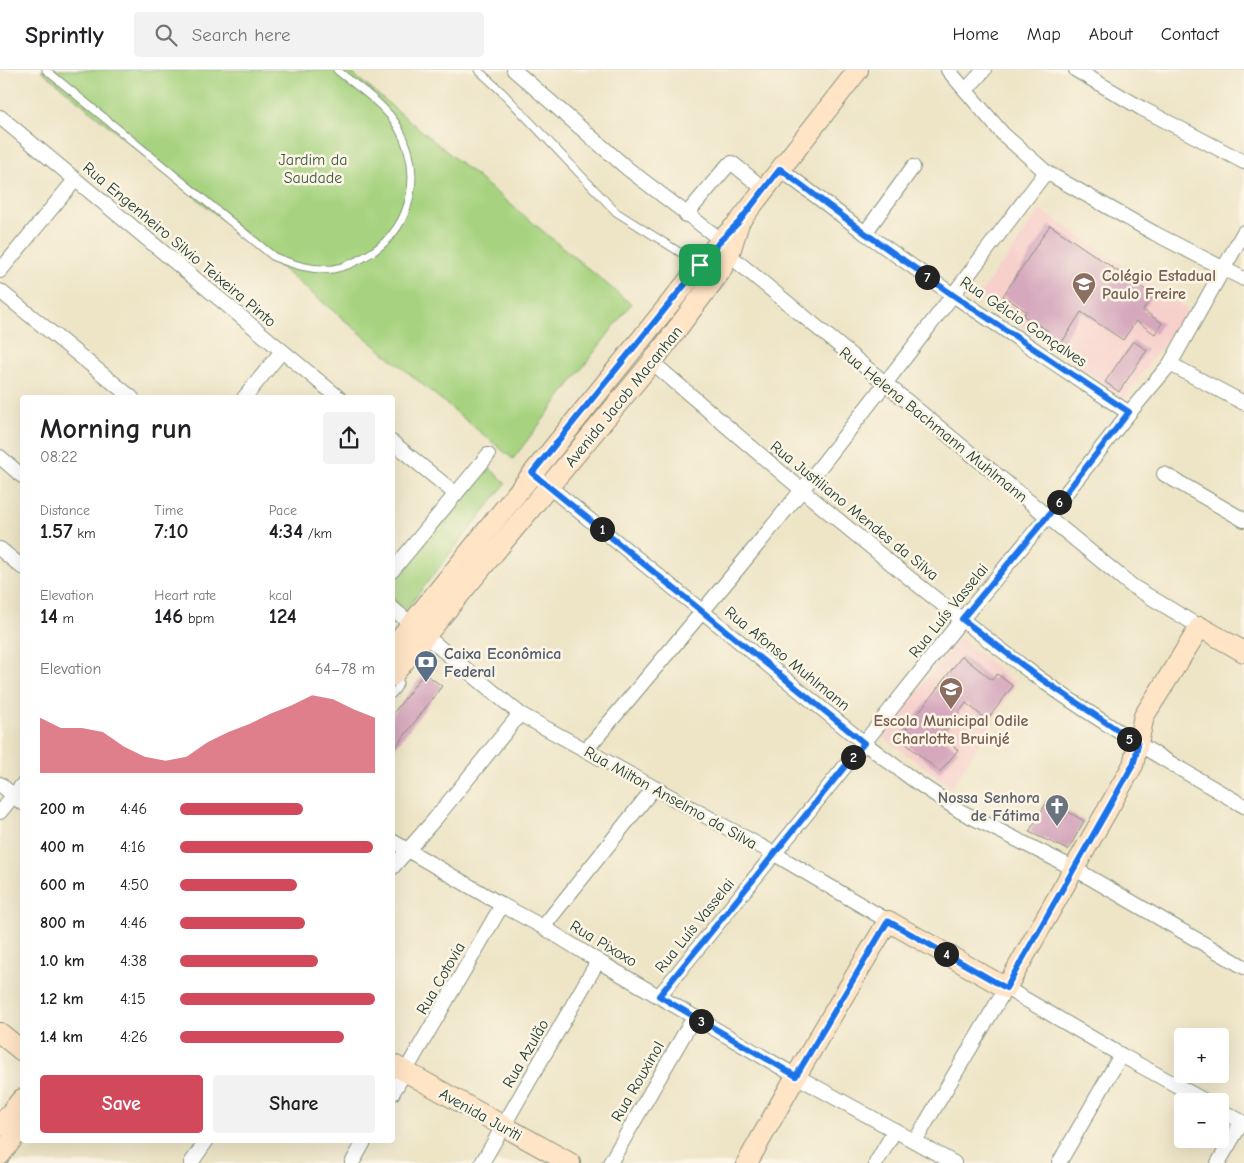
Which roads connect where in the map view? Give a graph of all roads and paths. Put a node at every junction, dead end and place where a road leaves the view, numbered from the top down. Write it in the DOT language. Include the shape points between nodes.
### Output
graph roads {
  1 [pos="46,70"];
  2 [pos="337,70"];
  3 [pos="478,70"];
  4 [pos="514,70"];
  5 [pos="858,70"];
  6 [pos="948,70"];
  7 [pos="984,70"];
  8 [pos="1076,70"];
  9 [pos="966,90"];
  10 [pos="0,117"];
  11 [pos="1244,162"];
  12 [pos="913,167"];
  13 [pos="780,169"];
  14 [pos="1046,172"];
  15 [pos="75,180"];
  16 [pos="764,189"];
  17 [pos="686,214"];
  18 [pos="1244,232"];
  19 [pos="865,233"];
  20 [pos="725,247"];
  21 [pos="703,262"];
  22 [pos="1224,269"];
  23 [pos="0,271"];
  24 [pos="1244,279"];
  25 [pos="0,291"];
  26 [pos="953,295"];
  27 [pos="282,351"];
  28 [pos="652,362"];
  29 [pos="1170,364"];
  30 [pos="886,384"];
  31 [pos="128,395"];
  32 [pos="246,395"];
  33 [pos="335,395"];
  34 [pos="1244,403"];
  35 [pos="1129,412"];
  36 [pos="395,444"];
  37 [pos="488,455"];
  38 [pos="0,458"];
  39 [pos="532,473"];
  40 [pos="20,474"];
  41 [pos="1164,474"];
  42 [pos="549,486"];
  43 [pos="801,491"];
  44 [pos="456,494"];
  45 [pos="1047,517"];
  46 [pos="1244,520"];
  47 [pos="0,549"];
  48 [pos="20,565"];
  49 [pos="395,567"];
  50 [pos="395,610"];
  51 [pos="702,612"];
  52 [pos="962,619"];
  53 [pos="1200,627"];
  54 [pos="418,629"];
  55 [pos="395,646"];
  56 [pos="1244,652"];
  57 [pos="395,672"];
  58 [pos="395,675"];
  59 [pos="395,690"];
  60 [pos="520,714"];
  61 [pos="864,743"];
  62 [pos="1138,744"];
  63 [pos="586,750"];
  64 [pos="0,784"];
  65 [pos="653,789"];
  66 [pos="20,794"];
  67 [pos="1244,806"];
  68 [pos="0,812"];
  69 [pos="395,843"];
  70 [pos="407,851"];
  71 [pos="773,853"];
  72 [pos="395,865"];
  73 [pos="1075,869"];
  74 [pos="502,905"];
  75 [pos="888,921"];
  76 [pos="543,926"];
  77 [pos="598,961"];
  78 [pos="1244,967"];
  79 [pos="1006,988"];
  80 [pos="659,996"];
  81 [pos="694,1017"];
  82 [pos="0,1033"];
  83 [pos="20,1049"];
  84 [pos="1121,1055"];
  85 [pos="399,1068"];
  86 [pos="796,1076"];
  87 [pos="395,1083"];
  88 [pos="1190,1093"];
  89 [pos="20,1104"];
  90 [pos="1229,1115"];
  91 [pos="1243,1123"];
  92 [pos="504,1126"];
  93 [pos="895,1130"];
  94 [pos="7,1136"];
  95 [pos="915,1141"];
  96 [pos="206,1143"];
  97 [pos="363,1143"];
  98 [pos="197,1161"];
  99 [pos="352,1163"];
  100 [pos="482,1163"];
  101 [pos="570,1163"];
  102 [pos="610,1163"];
  103 [pos="747,1163"];
  104 [pos="876,1163"];
  105 [pos="954,1163"];
  106 [pos="1059,1163"];
  107 [pos="1218,1163"];
  1 -- 2 [label="lane" via="274,257 296,266 332,269 359,261 383,246 398,228 410,203 413,181 410,153 398,126"];
  3 -- 21 [label="lane" via="616,212"];
  4 -- 17 [label="street, Rua Helena Bachmann Muhlmann" via="628,169"];
  5 -- 13 [label="main road, Avenida Jacob Macanhan"];
  6 -- 9 [label="street"];
  7 -- 9 [label="street"];
  8 -- 11 [label="street"];
  9 -- 14 [label="street" via="1003,134"];
  10 -- 15 [label="street, Rua Engenheiro Silvio Teixeira Pinto"];
  12 -- 19 [label="street"];
  13 -- 16 [label="main road, Avenida Jacob Macanhan"];
  13 -- 19 [label="street, Rua Gélcio Gonçalves"];
  14 -- 22 [label="street"];
  14 -- 26 [label="street"];
  15 -- 23 [label="street"];
  15 -- 27 [label="street, Rua Engenheiro Silvio Teixeira Pinto"];
  16 -- 17 [label="street" via="737,167 728,164"];
  16 -- 20 [label="main road, Avenida Jacob Macanhan"];
  17 -- 20 [label="street, Rua Helena Bachmann Muhlmann"];
  18 -- 22 [label="street, Rua Luís Vasselai"];
  19 -- 26 [label="street, Rua Gélcio Gonçalves"];
  20 -- 21 [label="main road" via="721,255"];
  20 -- 28 [label="main road, Avenida Jacob Macanhan" via="716,277"];
  20 -- 30 [label="street, Rua Helena Bachmann Muhlmann"];
  21 -- 39 [label="main road, Avenida Jacob Macanhan"];
  22 -- 24 [label="street"];
  22 -- 29 [label="street, Rua Luís Vasselai"];
  25 -- 31 [label="street"];
  26 -- 30 [label="street"];
  26 -- 35 [label="street, Rua Gélcio Gonçalves"];
  27 -- 32 [label="street"];
  27 -- 33 [label="street, Rua Engenheiro Silvio Teixeira Pinto"];
  28 -- 42 [label="main road, Avenida Jacob Macanhan"];
  28 -- 43 [label="street, Rua Justiliano Mendes da Silva"];
  29 -- 34 [label="street"];
  29 -- 35 [label="street, Rua Luís Vasselai"];
  30 -- 43 [label="street"];
  30 -- 45 [label="street, Rua Helena Bachmann Muhlmann"];
  35 -- 45 [label="street, Rua Luís Vasselai"];
  36 -- 44 [label="street"];
  37 -- 44 [label="street"];
  38 -- 40 [label="street"];
  39 -- 42 [label="street, Rua Afonso Muhlmann"];
  39 -- 54 [label="main road, Avenida Jacob Macanhan"];
  41 -- 46 [label="street"];
  42 -- 51 [label="street, Rua Afonso Muhlmann"];
  42 -- 54 [label="main road, Avenida Jacob Macanhan"];
  43 -- 51 [label="street"];
  43 -- 52 [label="street, Rua Justiliano Mendes da Silva"];
  44 -- 49 [label="street"];
  45 -- 52 [label="street, Rua Luís Vasselai"];
  45 -- 53 [label="street, Rua Helena Bachmann Muhlmann" via="1132,586"];
  47 -- 48 [label="street"];
  50 -- 54 [label="street, Rua Milton Anselmo da Silva"];
  51 -- 61 [label="street, Rua Afonso Muhlmann"];
  51 -- 63 [label="street"];
  52 -- 61 [label="street, Rua Luís Vasselai"];
  52 -- 62 [label="street, Rua Justiliano Mendes da Silva" via="1037,676"];
  53 -- 56 [label="main road, Rua Helena Bachmann Muhlmann"];
  53 -- 62 [label="main road" via="1144,716"];
  54 -- 55 [label="main road, Avenida Jacob Macanhan"];
  54 -- 57 [label="main road, Avenida Jacob Macanhan"];
  54 -- 60 [label="street, Rua Milton Anselmo da Silva"];
  58 -- 59 [label="lane" via="399,679"];
  60 -- 63 [label="street, Rua Milton Anselmo da Silva"];
  60 -- 70 [label="street"];
  61 -- 71 [label="street, Rua Luís Vasselai"];
  61 -- 73 [label="street, Rua Afonso Muhlmann" via="960,811"];
  62 -- 67 [label="street, Rua Justiliano Mendes da Silva"];
  62 -- 73 [label="main road" via="1133,765"];
  63 -- 65 [label="street, Rua Milton Anselmo da Silva"];
  64 -- 66 [label="street"];
  65 -- 71 [label="street, Rua Milton Anselmo da Silva"];
  65 -- 76 [label="street"];
  66 -- 68 [label="street"];
  69 -- 70 [label="street, Rua Pixoxo"];
  70 -- 72 [label="street"];
  70 -- 74 [label="street, Rua Pixoxo"];
  71 -- 75 [label="street, Rua Milton Anselmo da Silva"];
  71 -- 80 [label="street, Rua Luís Vasselai"];
  73 -- 78 [label="street, Rua Afonso Muhlmann"];
  73 -- 79 [label="main road"];
  74 -- 76 [label="street, Rua Pixoxo"];
  74 -- 85 [label="street, Rua Cotovia"];
  75 -- 79 [label="main road, Rua Milton Anselmo da Silva"];
  75 -- 86 [label="main road"];
  76 -- 77 [label="street, Rua Pixoxo"];
  77 -- 80 [label="street, Rua Pixoxo"];
  77 -- 92 [label="street, Rua Azulão"];
  79 -- 84 [label="street, Rua Milton Anselmo da Silva"];
  79 -- 95 [label="street"];
  80 -- 81 [label="street, Rua Pixoxo"];
  81 -- 86 [label="street, Rua Pixoxo"];
  81 -- 102 [label="street, Rua Rouxinol"];
  82 -- 83 [label="main road"];
  84 -- 88 [label="street, Rua Milton Anselmo da Silva"];
  84 -- 106 [label="street"];
  85 -- 87 [label="street, Rua Cotovia"];
  85 -- 92 [label="main road, Avenida Juriti"];
  86 -- 93 [label="street, Rua Pixoxo"];
  86 -- 103 [label="main road"];
  89 -- 94 [label="main road"];
  90 -- 91 [label="street"];
  91 -- 107 [label="street"];
  92 -- 100 [label="street, Rua Azulão"];
  92 -- 101 [label="main road, Avenida Juriti"];
  93 -- 95 [label="street, Rua Pixoxo"];
  93 -- 104 [label="street"];
  95 -- 105 [label="street, Rua Pixoxo"];
  96 -- 98 [label="street"];
  97 -- 99 [label="street"];
}
